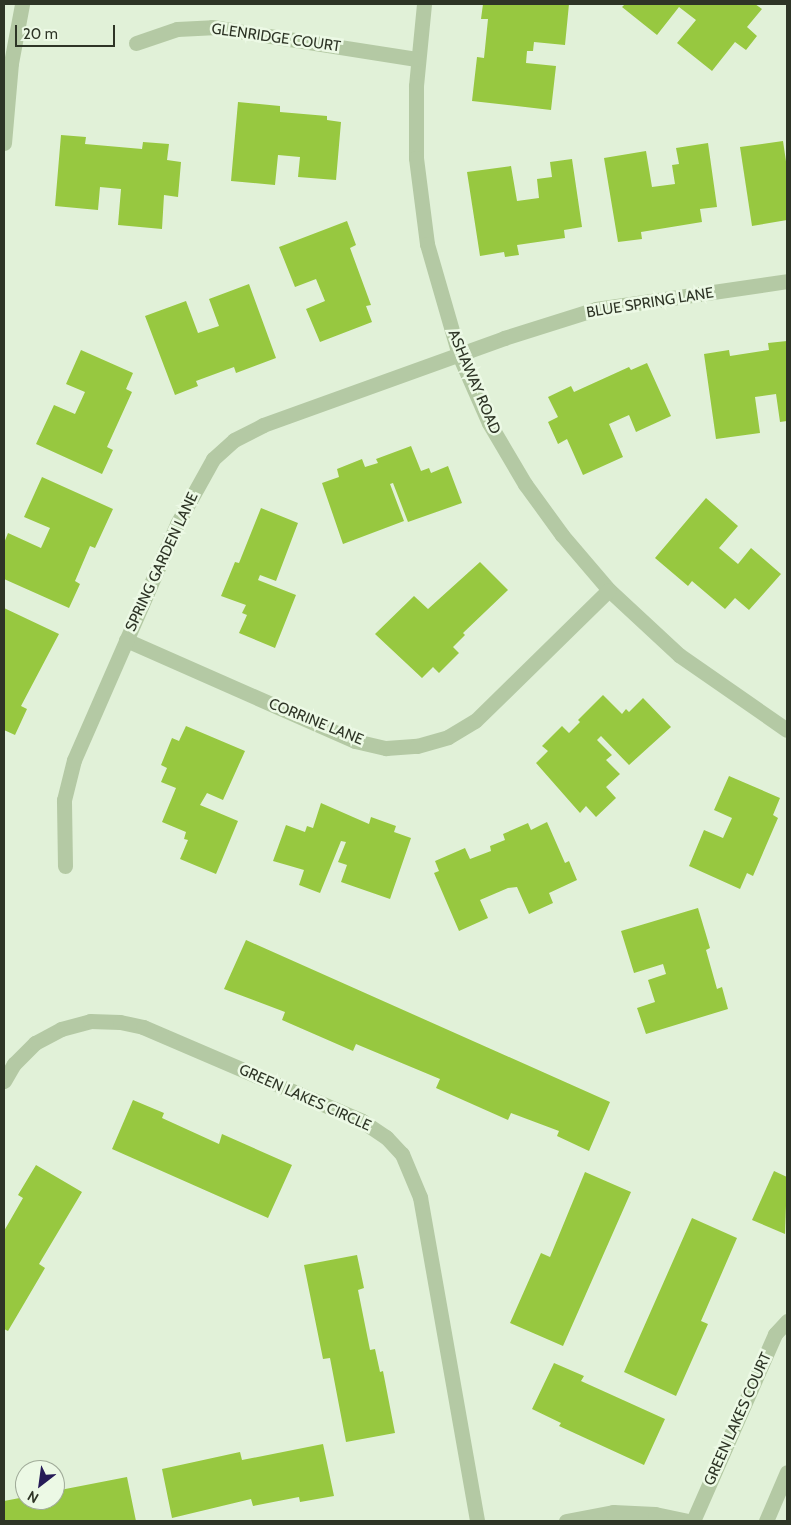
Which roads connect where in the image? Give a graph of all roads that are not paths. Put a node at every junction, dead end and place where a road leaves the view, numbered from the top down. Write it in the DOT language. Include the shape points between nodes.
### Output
graph roads {
  1 [pos="22,4"];
  2 [pos="424,4"];
  3 [pos="136,43"];
  4 [pos="417,59"];
  5 [pos="4,143"];
  6 [pos="787,282"];
  7 [pos="458,354"];
  8 [pos="609,590"];
  9 [pos="126,640"];
  10 [pos="787,730"];
  11 [pos="66,866"];
  12 [pos="4,1081"];
  13 [pos="787,1321"];
  14 [pos="787,1472"];
  15 [pos="477,1521"];
  16 [pos="566,1521"];
  17 [pos="688,1521"];
  18 [pos="693,1521"];
  19 [pos="766,1521"];
  1 -- 5 [label="street"];
  2 -- 4 [label="street, ASHAWAY ROAD"];
  3 -- 4 [label="street, GLENRIDGE COURT" via="177,29 212,27"];
  4 -- 7 [label="street, ASHAWAY ROAD" via="416,158 427,244"];
  6 -- 7 [label="street, BLUE SPRING LANE" via="596,310"];
  7 -- 8 [label="street, ASHAWAY ROAD" via="489,423 525,484 562,535"];
  7 -- 9 [label="street, SPRING GARDEN LANE" via="264,425 234,440 213,459 177,524"];
  8 -- 9 [label="street, CORRINE LANE" via="475,721 448,737 417,746 386,748 355,741"];
  8 -- 10 [label="street, ASHAWAY ROAD" via="679,655"];
  9 -- 11 [label="street, SPRING GARDEN LANE" via="74,760 64,800"];
  12 -- 15 [label="street, GREEN LAKES CIRCLE" via="14,1064 35,1043 61,1028 90,1021 120,1022 143,1028 362,1121 386,1137 402,1154 420,1197"];
  13 -- 18 [label="street, GREEN LAKES COURT" via="775,1334"];
  14 -- 19 [label="street"];
  16 -- 17 [label="street" via="613,1512 654,1514"];
}
